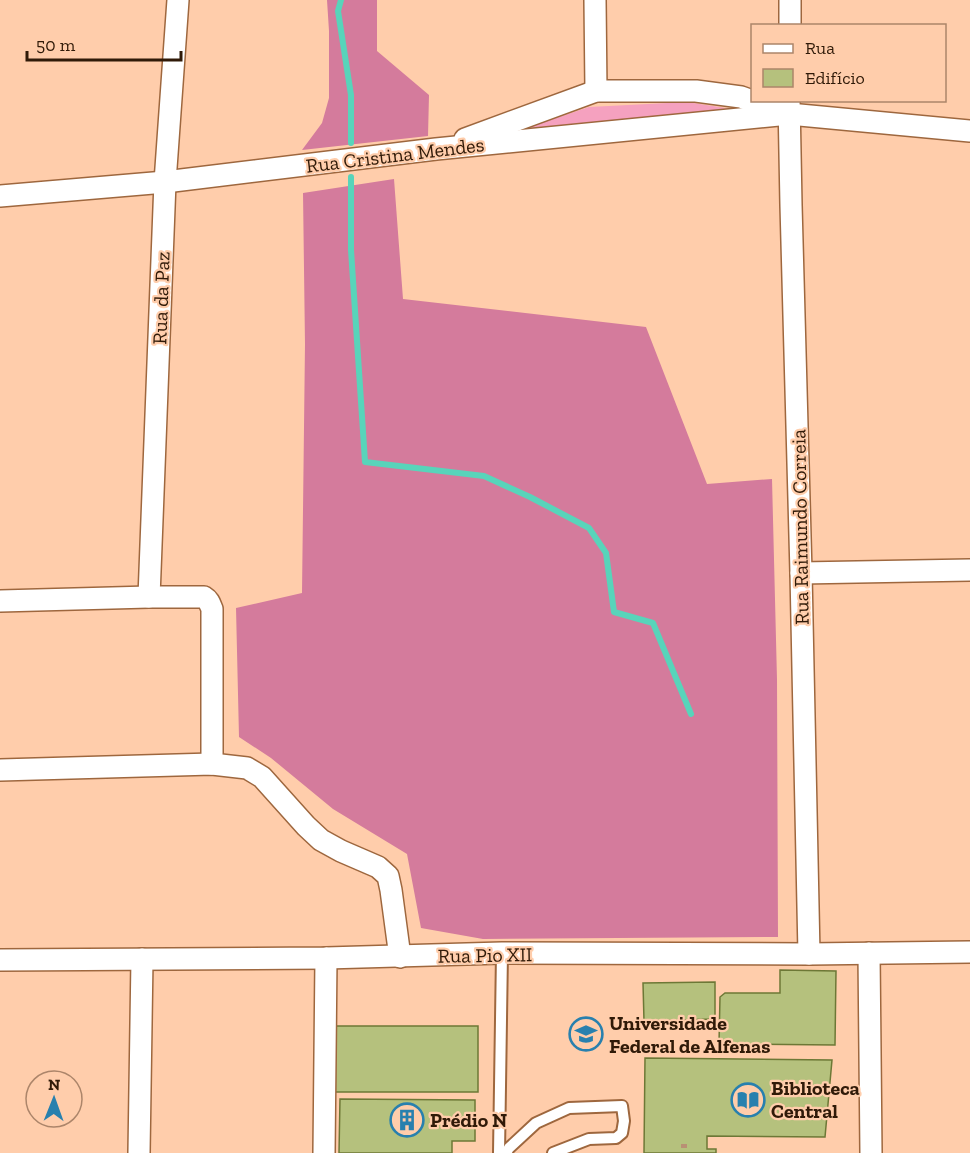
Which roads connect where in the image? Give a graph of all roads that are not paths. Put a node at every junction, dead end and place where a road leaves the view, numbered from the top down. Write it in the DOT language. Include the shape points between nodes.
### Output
graph roads {
  1 [pos="178,0"];
  2 [pos="595,0"];
  3 [pos="790,0"];
  4 [pos="790,24"];
  5 [pos="596,91"];
  6 [pos="751,99"];
  7 [pos="765,102"];
  8 [pos="789,107"];
  9 [pos="970,131"];
  10 [pos="436,149"];
  11 [pos="165,182"];
  12 [pos="0,196"];
  13 [pos="970,570"];
  14 [pos="801,573"];
  15 [pos="149,597"];
  16 [pos="0,601"];
  17 [pos="212,764"];
  18 [pos="0,770"];
  19 [pos="970,952"];
  20 [pos="502,953"];
  21 [pos="869,953"];
  22 [pos="809,954"];
  23 [pos="399,957"];
  24 [pos="326,958"];
  25 [pos="142,959"];
  26 [pos="0,960"];
  27 [pos="139,1153"];
  28 [pos="324,1153"];
  29 [pos="499,1153"];
  30 [pos="506,1153"];
  31 [pos="553,1153"];
  32 [pos="871,1153"];
  1 -- 11 [label="street, Rua da Paz"];
  2 -- 5 [label="street"];
  3 -- 4 [label="street"];
  5 -- 6 [label="street" via="696,91"];
  5 -- 10 [label="street"];
  7 -- 8 [label="street"];
  8 -- 9 [label="street"];
  8 -- 10 [label="street, Rua Cristina Mendes"];
  8 -- 14 [label="street, Rua Raimundo Correia"];
  10 -- 11 [label="street, Rua Cristina Mendes"];
  11 -- 12 [label="street, Rua Cristina Mendes"];
  11 -- 15 [label="street, Rua da Paz"];
  13 -- 14 [label="street"];
  14 -- 22 [label="street, Rua Raimundo Correia"];
  15 -- 16 [label="street"];
  15 -- 17 [label="street" via="204,597 210,602"];
  17 -- 18 [label="street"];
  17 -- 23 [label="street" via="247,768 262,777 321,840 378,867 388,876"];
  19 -- 21 [label="street, Rua Pio XII"];
  20 -- 22 [label="street, Rua Pio XII"];
  20 -- 23 [label="street, Rua Pio XII"];
  20 -- 29 [label="lane"];
  21 -- 22 [label="street, Rua Pio XII"];
  21 -- 32 [label="street"];
  23 -- 24 [label="street, Rua Pio XII"];
  24 -- 25 [label="street, Rua Pio XII"];
  24 -- 28 [label="street"];
  25 -- 26 [label="street, Rua Pio XII"];
  25 -- 27 [label="street"];
  30 -- 31 [label="lane" via="536,1123 569,1108 622,1106 622,1133 616,1138 589,1139"];
}
